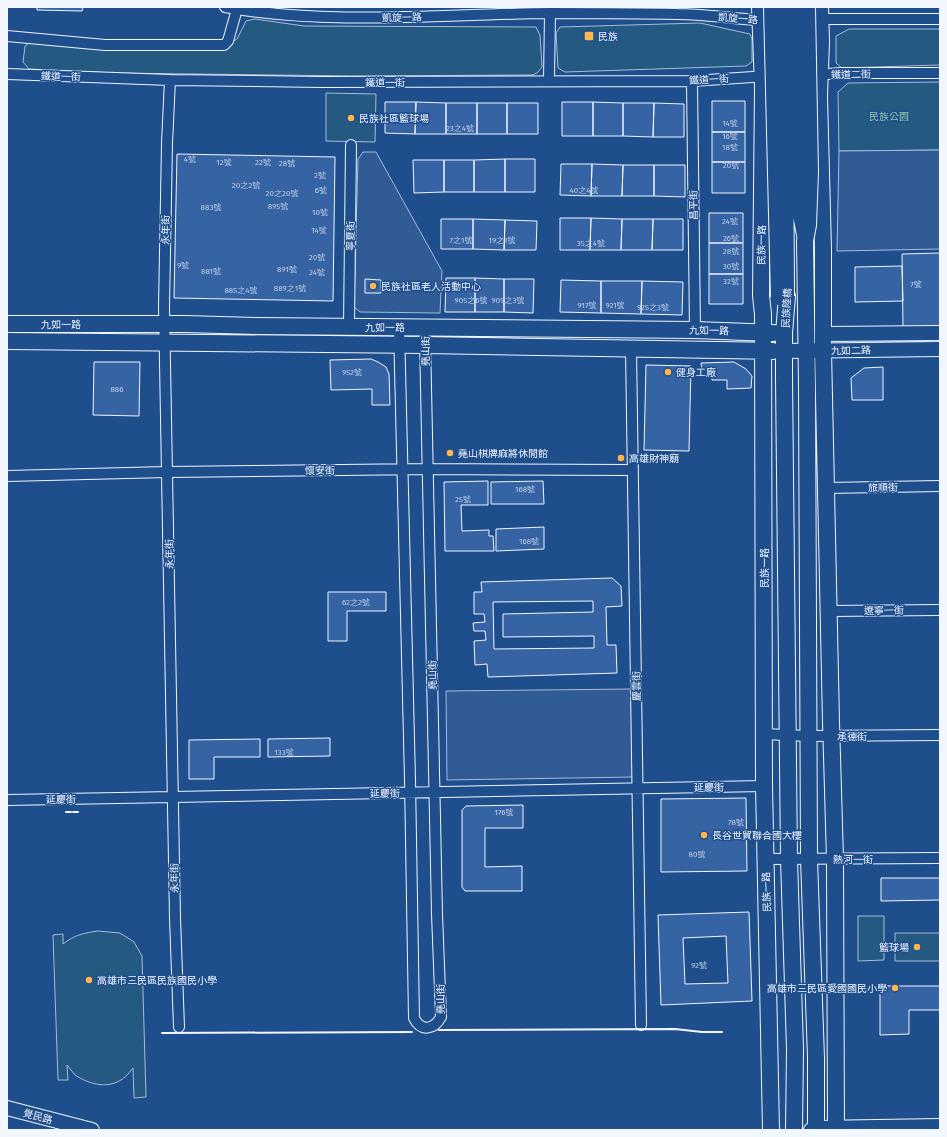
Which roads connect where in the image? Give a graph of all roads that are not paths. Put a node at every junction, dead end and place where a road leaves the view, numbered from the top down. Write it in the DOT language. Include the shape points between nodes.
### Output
graph roads {
  1 [pos="224,7"];
  2 [pos="772,7"];
  3 [pos="784,7"];
  4 [pos="797,7"];
  5 [pos="807,7"];
  6 [pos="237,9"];
  7 [pos="550,13"];
  8 [pos="820,13"];
  9 [pos="760,14"];
  10 [pos="940,20"];
  11 [pos="7,36"];
  12 [pos="940,73"];
  13 [pos="7,74"];
  14 [pos="820,74"];
  15 [pos="762,76"];
  16 [pos="170,80"];
  17 [pos="549,80"];
  18 [pos="692,80"];
  19 [pos="351,145"];
  20 [pos="805,242"];
  21 [pos="783,296"];
  22 [pos="7,324"];
  23 [pos="164,325"];
  24 [pos="349,327"];
  25 [pos="399,327"];
  26 [pos="425,327"];
  27 [pos="695,330"];
  28 [pos="763,332"];
  29 [pos="784,333"];
  30 [pos="940,333"];
  31 [pos="7,341"];
  32 [pos="806,342"];
  33 [pos="823,342"];
  34 [pos="165,343"];
  35 [pos="399,345"];
  36 [pos="424,345"];
  37 [pos="631,348"];
  38 [pos="940,349"];
  39 [pos="762,351"];
  40 [pos="784,351"];
  41 [pos="402,469"];
  42 [pos="427,469"];
  43 [pos="632,470"];
  44 [pos="167,472"];
  45 [pos="7,476"];
  46 [pos="940,486"];
  47 [pos="826,488"];
  48 [pos="940,610"];
  49 [pos="829,611"];
  50 [pos="764,734"];
  51 [pos="788,735"];
  52 [pos="940,735"];
  53 [pos="808,736"];
  54 [pos="831,736"];
  55 [pos="764,786"];
  56 [pos="638,788"];
  57 [pos="434,792"];
  58 [pos="410,793"];
  59 [pos="172,797"];
  60 [pos="7,800"];
  61 [pos="940,858"];
  62 [pos="765,859"];
  63 [pos="789,859"];
  64 [pos="809,859"];
  65 [pos="835,859"];
  66 [pos="641,1025"];
  67 [pos="179,1027"];
  68 [pos="7,1108"];
  69 [pos="940,1126"];
  70 [pos="814,1129"];
  71 [pos="836,1129"];
  72 [pos="92,1130"];
  73 [pos="771,1130"];
  74 [pos="794,1130"];
  1 -- 6 [label="street, 凱旋一路"];
  2 -- 21 [label="main road, 民族陸橋, bridge"];
  3 -- 21 [label="main road, 民族陸橋, bridge" via="786,119"];
  4 -- 20 [label="main road, 民族陸橋, bridge" via="799,210"];
  5 -- 20 [label="main road, 民族陸橋, bridge" via="810,172"];
  6 -- 7 [label="street, 凱旋一路" via="283,15 367,18"];
  6 -- 11 [label="street" via="228,41 224,45 105,45"];
  7 -- 9 [label="street, 凱旋一路" via="680,14 737,19"];
  7 -- 17 [label="street"];
  8 -- 9 [label="street, 凱旋一路"];
  8 -- 10 [label="street"];
  8 -- 14 [label="main road"];
  9 -- 15 [label="main road, 民族一路"];
  12 -- 14 [label="street, 鐵道二街"];
  13 -- 16 [label="street, 鐵道一街"];
  14 -- 15 [label="street, 鐵道二街"];
  14 -- 33 [label="main road"];
  15 -- 18 [label="street, 鐵道一街"];
  15 -- 28 [label="main road, 民族一路"];
  16 -- 17 [label="street, 鐵道一街"];
  16 -- 23 [label="street, 永年街"];
  17 -- 18 [label="street, 鐵道一街"];
  18 -- 27 [label="street, 昌平街"];
  19 -- 24 [label="street, 寧夏街"];
  20 -- 32 [label="main road, 民族陸橋"];
  21 -- 29 [label="main road, 民族陸橋"];
  22 -- 23 [label="main road, 九如一路"];
  23 -- 24 [label="main road, 九如一路"];
  23 -- 34 [label="street, 永年街"];
  24 -- 25 [label="main road, 九如一路"];
  25 -- 26 [label="main road, 九如一路"];
  25 -- 35 [label="street, 堯山街"];
  26 -- 27 [label="main road, 九如一路"];
  26 -- 36 [label="street, 堯山街"];
  27 -- 28 [label="main road, 九如一路"];
  28 -- 29 [label="main road, 九如二路"];
  28 -- 39 [label="main road, 民族一路"];
  29 -- 32 [label="main road, 九如二路"];
  29 -- 40 [label="main road, 民族陸橋"];
  30 -- 33 [label="main road, 九如二路"];
  31 -- 34 [label="main road, 九如一路"];
  32 -- 33 [label="main road, 九如二路"];
  32 -- 40 [label="main road, 九如二路"];
  32 -- 53 [label="main road"];
  33 -- 38 [label="main road, 九如二路"];
  33 -- 47 [label="main road"];
  34 -- 35 [label="main road, 九如一路"];
  34 -- 44 [label="street, 永年街"];
  35 -- 36 [label="main road, 九如一路"];
  35 -- 41 [label="street, 堯山街"];
  36 -- 37 [label="main road, 九如一路"];
  36 -- 42 [label="street, 堯山街"];
  37 -- 39 [label="main road, 九如一路"];
  37 -- 43 [label="street, 慶雲街"];
  39 -- 40 [label="main road, 九如二路"];
  39 -- 50 [label="main road, 民族一路"];
  40 -- 51 [label="main road"];
  41 -- 42 [label="street, 懷安街"];
  41 -- 44 [label="street, 懷安街"];
  41 -- 58 [label="street, 堯山街"];
  42 -- 43 [label="street, 懷安街"];
  42 -- 57 [label="street, 堯山街"];
  43 -- 56 [label="street, 慶雲街"];
  44 -- 45 [label="street, 懷安街"];
  44 -- 59 [label="street, 永年街"];
  46 -- 47 [label="street, 旅順街"];
  47 -- 49 [label="main road"];
  48 -- 49 [label="street, 遼寧一街"];
  49 -- 54 [label="main road"];
  50 -- 51 [label="street, 承德街"];
  50 -- 55 [label="main road, 民族一路"];
  51 -- 53 [label="street, 承德街"];
  51 -- 63 [label="main road"];
  52 -- 54 [label="street, 承德街"];
  53 -- 54 [label="street, 承德街"];
  53 -- 64 [label="main road"];
  54 -- 65 [label="main road"];
  55 -- 56 [label="street, 延慶街"];
  55 -- 62 [label="main road, 民族一路"];
  56 -- 57 [label="street, 延慶街"];
  56 -- 66 [label="street, 慶雲街"];
  57 -- 58 [label="street, 延慶街"];
  57 -- 58 [label="street, 堯山街" via="441,1017 435,1025 428,1028 421,1026 414,1018"];
  58 -- 59 [label="street, 延慶街"];
  59 -- 60 [label="street, 延慶街"];
  59 -- 67 [label="street, 永年街"];
  61 -- 65 [label="street, 熱河一街"];
  62 -- 63 [label="street, 熱河一街"];
  62 -- 73 [label="main road, 民族一路"];
  63 -- 64 [label="street, 熱河一街"];
  63 -- 74 [label="main road" via="795,1041"];
  64 -- 65 [label="street, 熱河一街"];
  64 -- 70 [label="main road" via="816,1053"];
  65 -- 71 [label="main road"];
  68 -- 72 [label="main road, 覺民路"];
  69 -- 71 [label="main road"];
  70 -- 71 [label="main road"];
}
